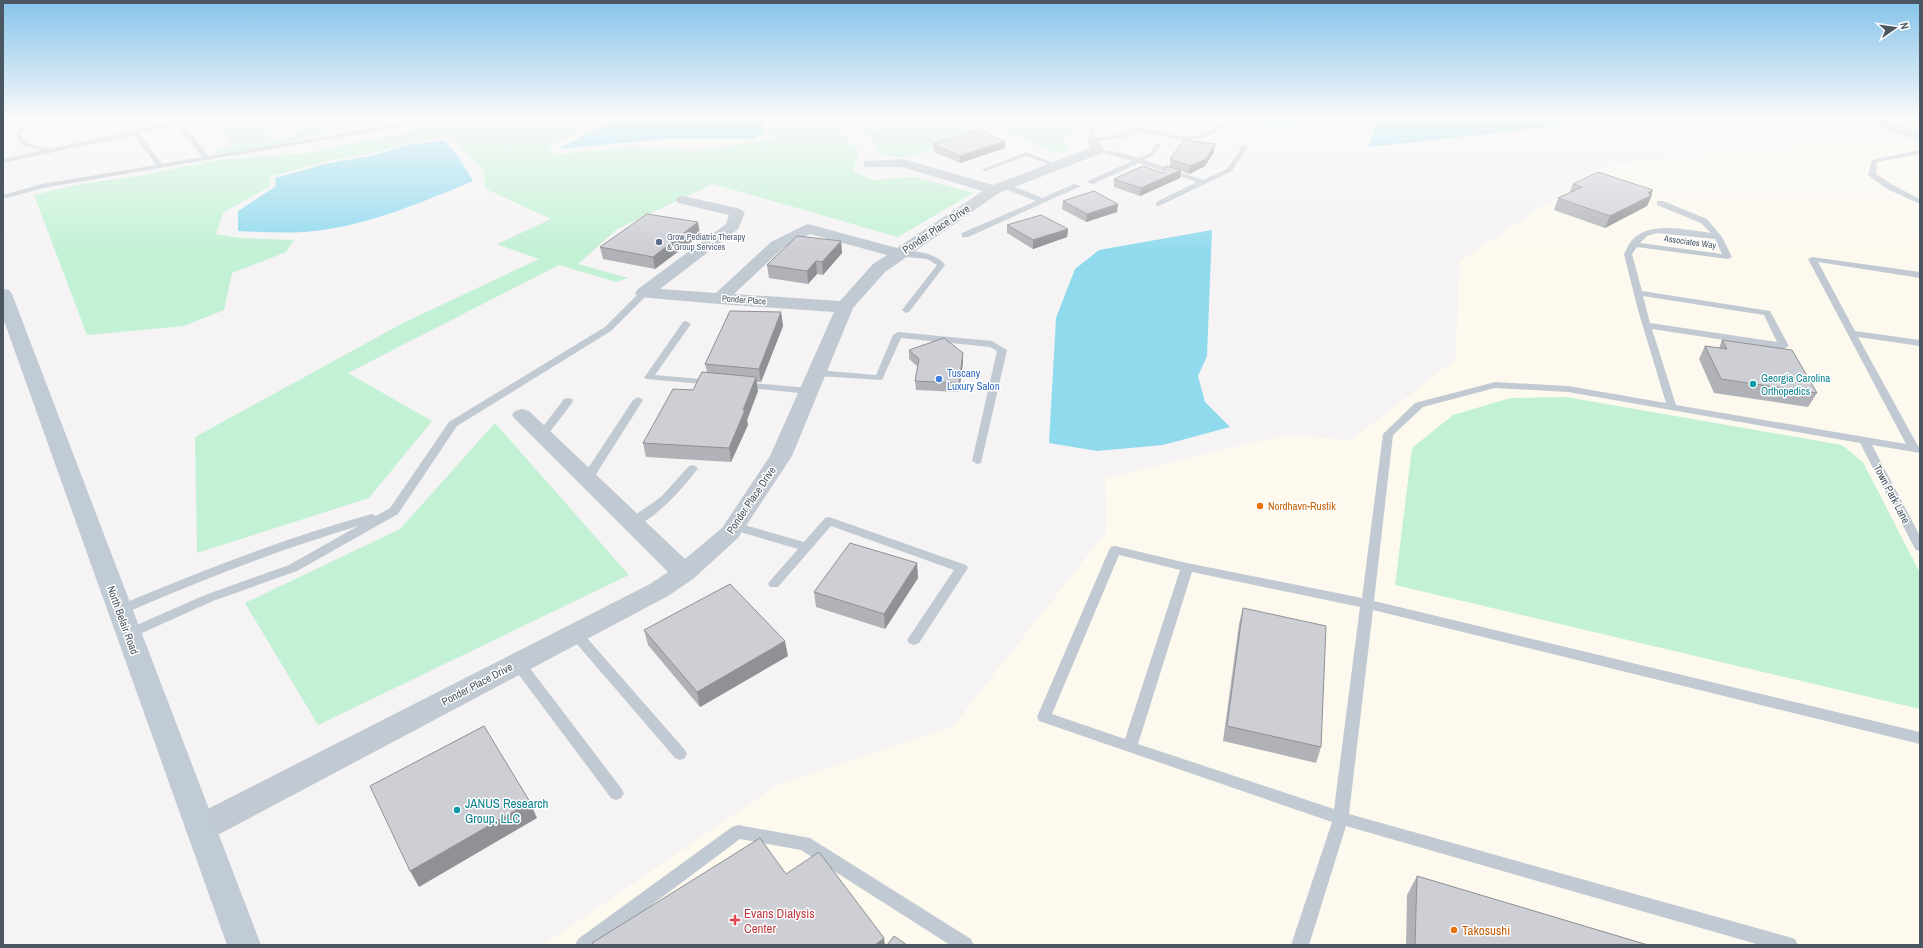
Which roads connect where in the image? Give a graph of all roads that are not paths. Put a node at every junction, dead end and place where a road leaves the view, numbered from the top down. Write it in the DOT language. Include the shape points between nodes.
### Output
graph roads {
  1 [pos="158,163"];
  2 [pos="174,163"];
  3 [pos="895,163"];
  4 [pos="904,163"];
  5 [pos="1002,163"];
  6 [pos="1051,163"];
  7 [pos="1062,163"];
  8 [pos="1133,163"];
  9 [pos="1145,163"];
  10 [pos="1234,163"];
  11 [pos="1874,163"];
  12 [pos="870,164"];
  13 [pos="160,166"];
  14 [pos="1058,166"];
  15 [pos="984,170"];
  16 [pos="1090,182"];
  17 [pos="1203,182"];
  18 [pos="1077,186"];
  19 [pos="1000,188"];
  20 [pos="3,198"];
  21 [pos="683,200"];
  22 [pos="1042,201"];
  23 [pos="1920,202"];
  24 [pos="1660,203"];
  25 [pos="1159,204"];
  26 [pos="966,235"];
  27 [pos="1718,237"];
  28 [pos="1634,244"];
  29 [pos="900,254"];
  30 [pos="1920,275"];
  31 [pos="3,294"];
  32 [pos="644,294"];
  33 [pos="1638,294"];
  34 [pos="719,298"];
  35 [pos="845,307"];
  36 [pos="906,310"];
  37 [pos="686,324"];
  38 [pos="1647,326"];
  39 [pos="1851,333"];
  40 [pos="1920,343"];
  41 [pos="813,382"];
  42 [pos="717,383"];
  43 [pos="732,384"];
  44 [pos="638,400"];
  45 [pos="568,401"];
  46 [pos="1672,407"];
  47 [pos="522,415"];
  48 [pos="542,435"];
  49 [pos="1864,440"];
  50 [pos="1917,450"];
  51 [pos="977,461"];
  52 [pos="693,468"];
  53 [pos="587,478"];
  54 [pos="394,511"];
  55 [pos="632,523"];
  56 [pos="734,526"];
  57 [pos="806,547"];
  58 [pos="1920,547"];
  59 [pos="1187,567"];
  60 [pos="684,574"];
  61 [pos="774,584"];
  62 [pos="1367,604"];
  63 [pos="120,610"];
  64 [pos="575,633"];
  65 [pos="128,634"];
  66 [pos="914,640"];
  67 [pos="518,663"];
  68 [pos="1920,738"];
  69 [pos="1130,747"];
  70 [pos="680,754"];
  71 [pos="616,793"];
  72 [pos="1341,818"];
  73 [pos="201,828"];
  74 [pos="244,945"];
  75 [pos="584,945"];
  76 [pos="965,945"];
  77 [pos="1300,945"];
  78 [pos="1789,945"];
  1 -- 13 [label="lane"];
  2 -- 13 [label="lane"];
  3 -- 12 [label="street"];
  4 -- 19 [label="street"];
  5 -- 15 [label="lane"];
  6 -- 14 [label="lane"];
  7 -- 14 [label="street, Ponder Place Drive"];
  8 -- 16 [label="lane"];
  9 -- 17 [label="lane"];
  10 -- 17 [label="lane" via="1230,170"];
  11 -- 23 [label="lane" via="1872,175"];
  13 -- 20 [label="lane" via="42,186"];
  14 -- 19 [label="street, Ponder Place Drive"];
  17 -- 25 [label="lane"];
  18 -- 22 [label="lane"];
  19 -- 22 [label="lane"];
  19 -- 29 [label="street, Ponder Place Drive"];
  21 -- 32 [label="street" via="737,213 733,226"];
  22 -- 26 [label="lane"];
  24 -- 27 [label="lane" via="1704,221"];
  27 -- 28 [label="lane, Associates Way" via="1659,228 1647,232"];
  27 -- 28 [label="lane, Associates Way" via="1728,257"];
  28 -- 33 [label="lane" via="1628,254"];
  29 -- 34 [label="street" via="808,229 777,245"];
  29 -- 35 [label="street, Ponder Place Drive" via="879,268"];
  29 -- 36 [label="lane" via="932,258 938,260 941,265"];
  30 -- 39 [label="lane" via="1812,259"];
  31 -- 63 [label="main road, North Belair Road"];
  32 -- 34 [label="street, Ponder Place"];
  32 -- 54 [label="lane" via="608,329 453,424"];
  33 -- 38 [label="lane"];
  33 -- 38 [label="lane" via="1767,313 1784,346"];
  34 -- 35 [label="street, Ponder Place"];
  35 -- 41 [label="street, Ponder Place Drive"];
  37 -- 42 [label="lane" via="649,377"];
  38 -- 46 [label="lane"];
  39 -- 40 [label="lane"];
  39 -- 50 [label="lane"];
  41 -- 43 [label="lane"];
  41 -- 51 [label="lane" via="879,378 898,334 992,344 1002,350"];
  41 -- 56 [label="street, Ponder Place Drive" via="781,456"];
  44 -- 53 [label="lane"];
  45 -- 48 [label="lane"];
  46 -- 49 [label="lane"];
  46 -- 62 [label="lane" via="1568,389 1495,385 1419,405 1388,434"];
  47 -- 48 [label="street"];
  48 -- 53 [label="street"];
  49 -- 50 [label="lane"];
  49 -- 58 [label="lane, Town Park Lane"];
  52 -- 55 [label="lane" via="677,491"];
  53 -- 55 [label="street"];
  54 -- 63 [label="lane" via="289,543"];
  54 -- 65 [label="lane" via="293,568 209,598"];
  55 -- 60 [label="street"];
  56 -- 57 [label="lane"];
  56 -- 60 [label="street, Ponder Place Drive" via="730,533"];
  57 -- 61 [label="lane"];
  57 -- 66 [label="lane" via="829,520 962,568"];
  59 -- 62 [label="lane"];
  59 -- 69 [label="lane"];
  59 -- 69 [label="lane" via="1115,550 1044,717"];
  60 -- 64 [label="street, Ponder Place Drive" via="659,590"];
  62 -- 68 [label="lane"];
  62 -- 72 [label="lane"];
  63 -- 65 [label="main road, North Belair Road"];
  64 -- 67 [label="street, Ponder Place Drive"];
  64 -- 70 [label="lane"];
  65 -- 73 [label="main road, North Belair Road"];
  67 -- 71 [label="lane"];
  67 -- 73 [label="street, Ponder Place Drive"];
  69 -- 72 [label="lane"];
  72 -- 77 [label="lane"];
  72 -- 78 [label="lane"];
  73 -- 74 [label="main road, North Belair Road"];
  75 -- 76 [label="lane" via="738,832 804,843"];
}
